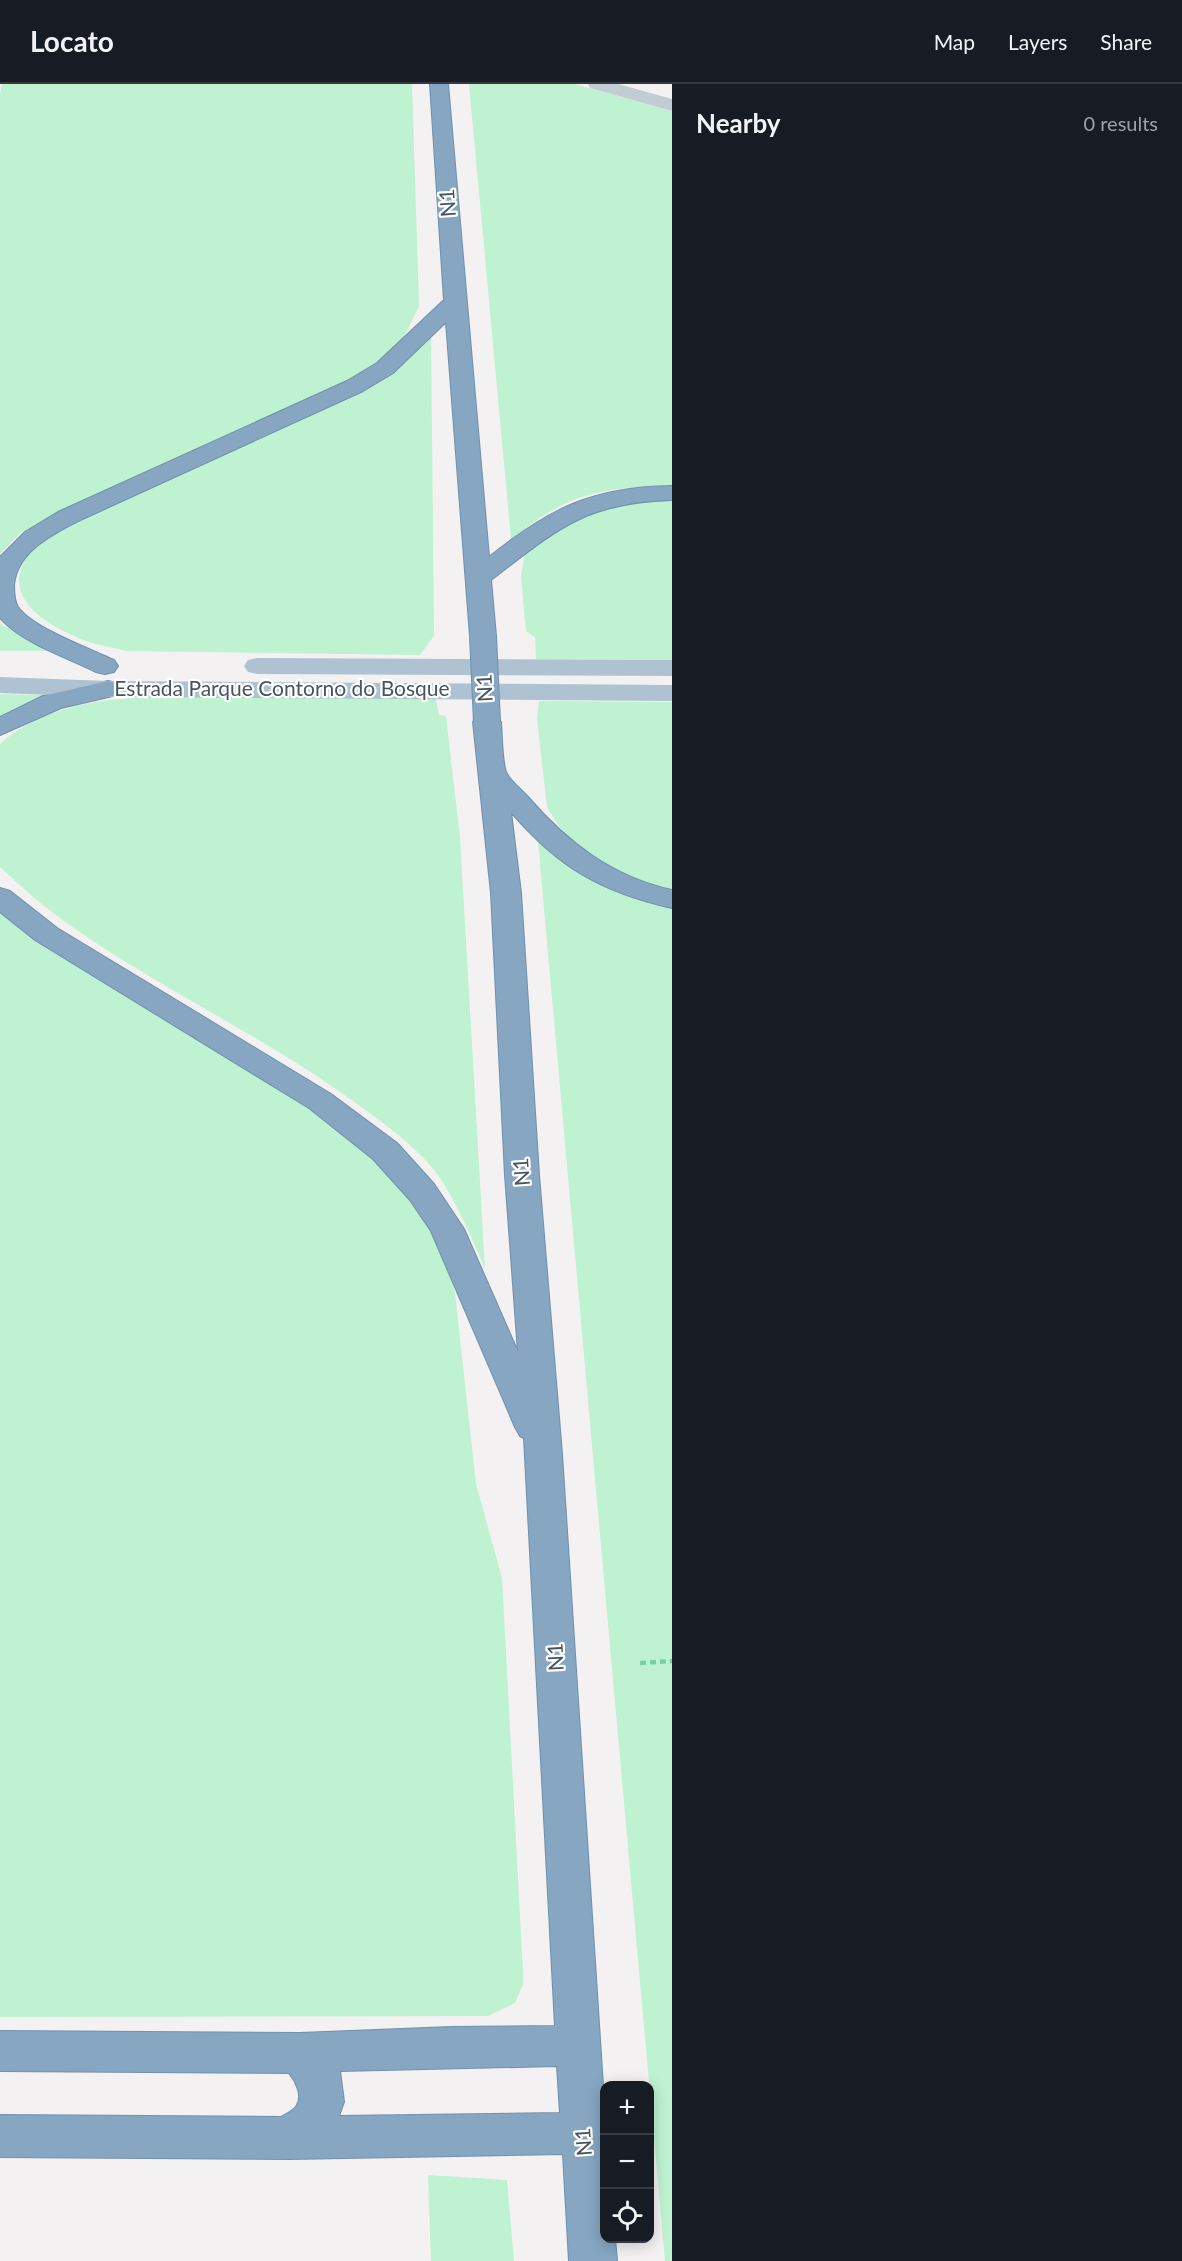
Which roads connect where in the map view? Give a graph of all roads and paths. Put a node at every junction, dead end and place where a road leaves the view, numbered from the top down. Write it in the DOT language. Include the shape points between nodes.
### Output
graph roads {
  1 [pos="440,84"];
  2 [pos="597,84"];
  3 [pos="672,105"];
  4 [pos="454,301"];
  5 [pos="672,493"];
  6 [pos="479,577"];
  7 [pos="0,667"];
  8 [pos="672,668"];
  9 [pos="107,677"];
  10 [pos="0,685"];
  11 [pos="672,693"];
  12 [pos="0,727"];
  13 [pos="494,776"];
  14 [pos="0,897"];
  15 [pos="672,899"];
  16 [pos="544,1454"];
  17 [pos="672,1660"];
  18 [pos="640,1663"];
  19 [pos="578,2046"];
  20 [pos="0,2051"];
  21 [pos="300,2053"];
  22 [pos="584,2133"];
  23 [pos="0,2136"];
  24 [pos="289,2138"];
  25 [pos="593,2261"];
  1 -- 4 [label="highway, N1"];
  2 -- 3 [label="street"];
  4 -- 6 [label="highway, N1"];
  4 -- 9 [label="highway" via="385,368 355,386 67,517 39,532 12,554 2,571 3,604 31,629"];
  5 -- 6 [label="highway" via="627,496 581,508 548,525"];
  6 -- 13 [label="highway, N1, bridge"];
  7 -- 9 [label="main road, Estrada Parque Contorno do Bosque"];
  8 -- 9 [label="main road, Estrada Parque Contorno do Bosque"];
  9 -- 10 [label="main road, Estrada Parque Contorno do Bosque"];
  9 -- 11 [label="main road, Estrada Parque Contorno do Bosque"];
  9 -- 12 [label="highway"];
  13 -- 15 [label="highway" via="561,847 602,874"];
  13 -- 16 [label="highway, N1" via="506,893 522,1175"];
  14 -- 16 [label="highway" via="46,934 320,1101 385,1151 422,1192 447,1229"];
  16 -- 19 [label="highway, N1"];
  17 -- 18 [label="path"];
  19 -- 21 [label="highway"];
  19 -- 22 [label="highway, N1"];
  20 -- 21 [label="highway"];
  21 -- 24 [label="highway" via="318,2075 321,2102 316,2118"];
  22 -- 24 [label="highway"];
  22 -- 25 [label="highway, N1"];
  23 -- 24 [label="highway"];
}
